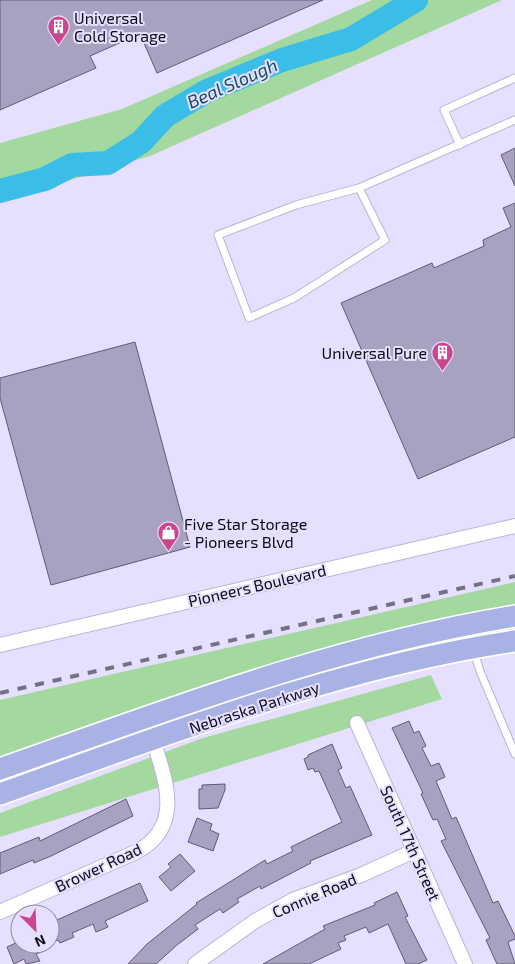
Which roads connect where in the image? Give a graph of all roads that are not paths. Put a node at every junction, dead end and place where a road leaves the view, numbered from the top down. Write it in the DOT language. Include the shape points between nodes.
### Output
graph roads {
  1 [pos="515,78"];
  2 [pos="515,120"];
  3 [pos="460,145"];
  4 [pos="359,188"];
  5 [pos="515,526"];
  6 [pos="515,616"];
  7 [pos="466,624"];
  8 [pos="515,641"];
  9 [pos="0,645"];
  10 [pos="472,647"];
  11 [pos="357,723"];
  12 [pos="153,740"];
  13 [pos="515,754"];
  14 [pos="0,768"];
  15 [pos="0,794"];
  16 [pos="414,851"];
  17 [pos="0,912"];
  18 [pos="195,964"];
  19 [pos="465,964"];
  1 -- 3 [label="lane" via="444,110"];
  2 -- 3 [label="lane"];
  3 -- 4 [label="lane"];
  4 -- 4 [label="lane" via="296,205 218,235 249,318 294,298 385,240"];
  5 -- 9 [label="street, Pioneers Boulevard"];
  6 -- 7 [label="main road, Nebraska Parkway"];
  7 -- 10 [label="lane"];
  7 -- 14 [label="main road, Nebraska Parkway" via="328,657 254,679"];
  8 -- 10 [label="main road, Nebraska Parkway"];
  10 -- 12 [label="main road, Nebraska Parkway" via="329,683"];
  10 -- 13 [label="lane"];
  11 -- 16 [label="street, South 17th Street"];
  12 -- 15 [label="main road, Nebraska Parkway"];
  12 -- 17 [label="street, Brower Road" via="168,802 164,824 153,840 122,858"];
  16 -- 18 [label="street, Connie Road" via="295,899 256,921"];
  16 -- 19 [label="street, South 17th Street"];
}
